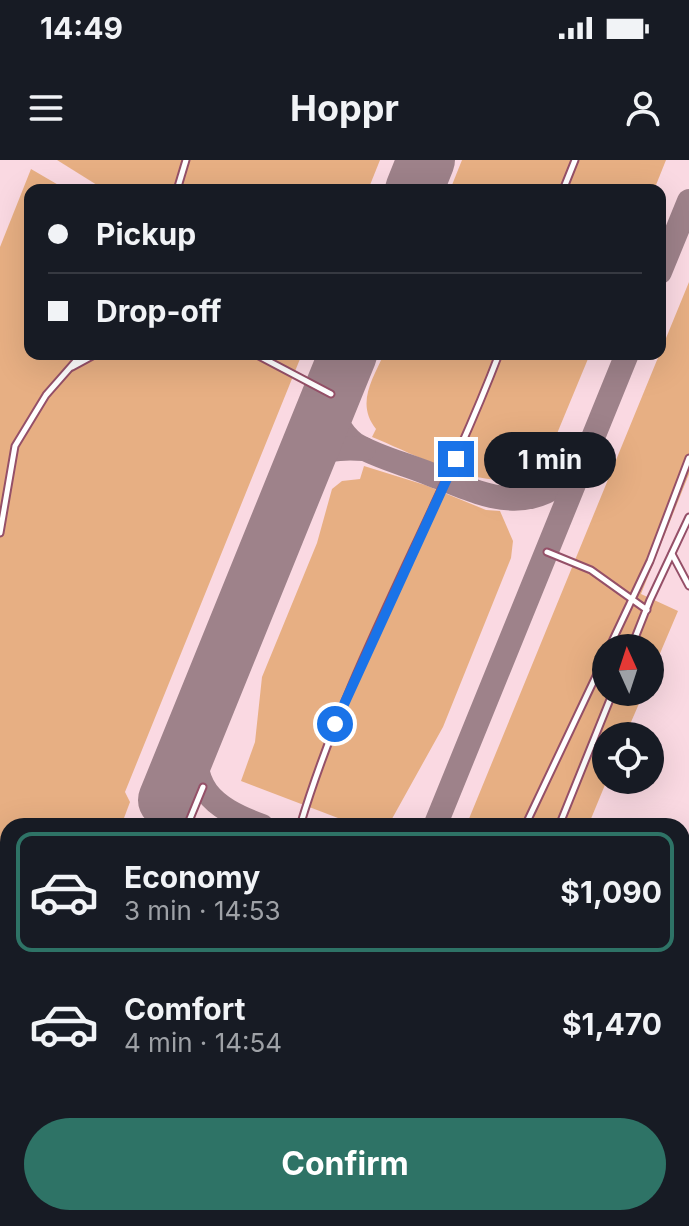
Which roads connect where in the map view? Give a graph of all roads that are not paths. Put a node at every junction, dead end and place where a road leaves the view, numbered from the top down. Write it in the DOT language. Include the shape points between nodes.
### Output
graph roads {
  1 [pos="186,160"];
  2 [pos="575,160"];
  3 [pos="179,184"];
  4 [pos="565,184"];
  5 [pos="77,360"];
  6 [pos="84,360"];
  7 [pos="266,360"];
  8 [pos="497,360"];
  9 [pos="71,367"];
  10 [pos="331,394"];
  11 [pos="689,458"];
  12 [pos="688,520"];
  13 [pos="0,533"];
  14 [pos="547,552"];
  15 [pos="672,554"];
  16 [pos="689,586"];
  17 [pos="630,599"];
  18 [pos="647,610"];
  19 [pos="615,634"];
  20 [pos="637,634"];
  21 [pos="592,685"];
  22 [pos="607,706"];
  23 [pos="203,787"];
  24 [pos="190,818"];
  25 [pos="302,818"];
  26 [pos="529,818"];
  27 [pos="562,818"];
  1 -- 3 [label="lane"];
  2 -- 4 [label="lane"];
  5 -- 9 [label="lane"];
  6 -- 9 [label="lane"];
  7 -- 10 [label="lane"];
  8 -- 25 [label="lane" via="447,482 343,703"];
  9 -- 13 [label="lane" via="46,395 15,446"];
  11 -- 17 [label="lane"];
  12 -- 15 [label="lane"];
  14 -- 17 [label="lane" via="591,570"];
  15 -- 16 [label="lane"];
  15 -- 18 [label="lane"];
  17 -- 18 [label="lane"];
  17 -- 19 [label="lane"];
  18 -- 20 [label="lane"];
  21 -- 26 [label="lane"];
  22 -- 27 [label="lane"];
  23 -- 24 [label="lane"];
}
